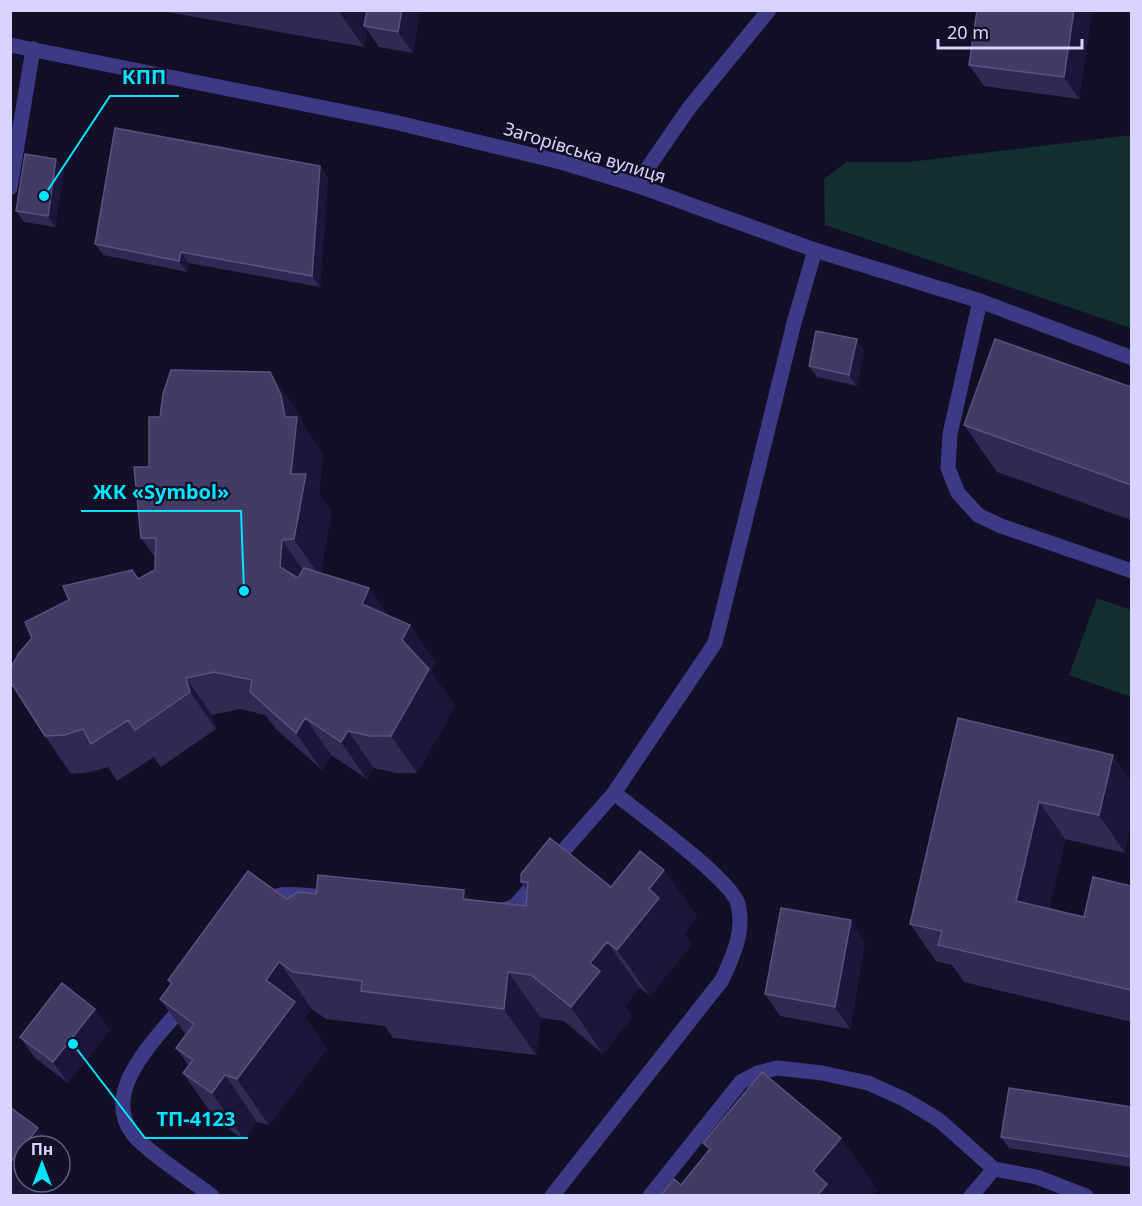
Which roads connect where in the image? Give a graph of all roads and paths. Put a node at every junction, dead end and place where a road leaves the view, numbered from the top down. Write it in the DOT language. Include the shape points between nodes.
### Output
graph roads {
  1 [pos="769,10"];
  2 [pos="10,45"];
  3 [pos="33,49"];
  4 [pos="636,185"];
  5 [pos="10,188"];
  6 [pos="815,250"];
  7 [pos="980,302"];
  8 [pos="1131,358"];
  9 [pos="1131,571"];
  10 [pos="614,793"];
  11 [pos="332,898"];
  12 [pos="480,913"];
  13 [pos="251,919"];
  14 [pos="192,994"];
  15 [pos="994,1169"];
  16 [pos="212,1196"];
  17 [pos="552,1196"];
  18 [pos="650,1196"];
  19 [pos="971,1196"];
  20 [pos="1086,1196"];
  1 -- 4 [label="street" via="689,108"];
  2 -- 3 [label="street, Загорівська вулиця"];
  3 -- 4 [label="street, Загорівська вулиця" via="458,136"];
  3 -- 5 [label="street"];
  4 -- 6 [label="street, Загорівська вулиця"];
  6 -- 7 [label="street, Загорівська вулиця"];
  6 -- 10 [label="street" via="715,643"];
  7 -- 8 [label="street, Загорівська вулиця"];
  7 -- 9 [label="street" via="950,434 948,468 958,493 978,515 1001,526"];
  10 -- 12 [label="street" via="515,906 492,914"];
  10 -- 17 [label="street" via="711,870 738,903 738,946 722,980"];
  11 -- 13 [label="street" via="286,894 265,900"];
  14 -- 16 [label="street" via="134,1069 122,1092 122,1116 133,1135"];
  15 -- 18 [label="street" via="939,1120 904,1099 868,1083 777,1068 741,1082"];
  15 -- 19 [label="street"];
  15 -- 20 [label="street" via="1037,1177"];
}
